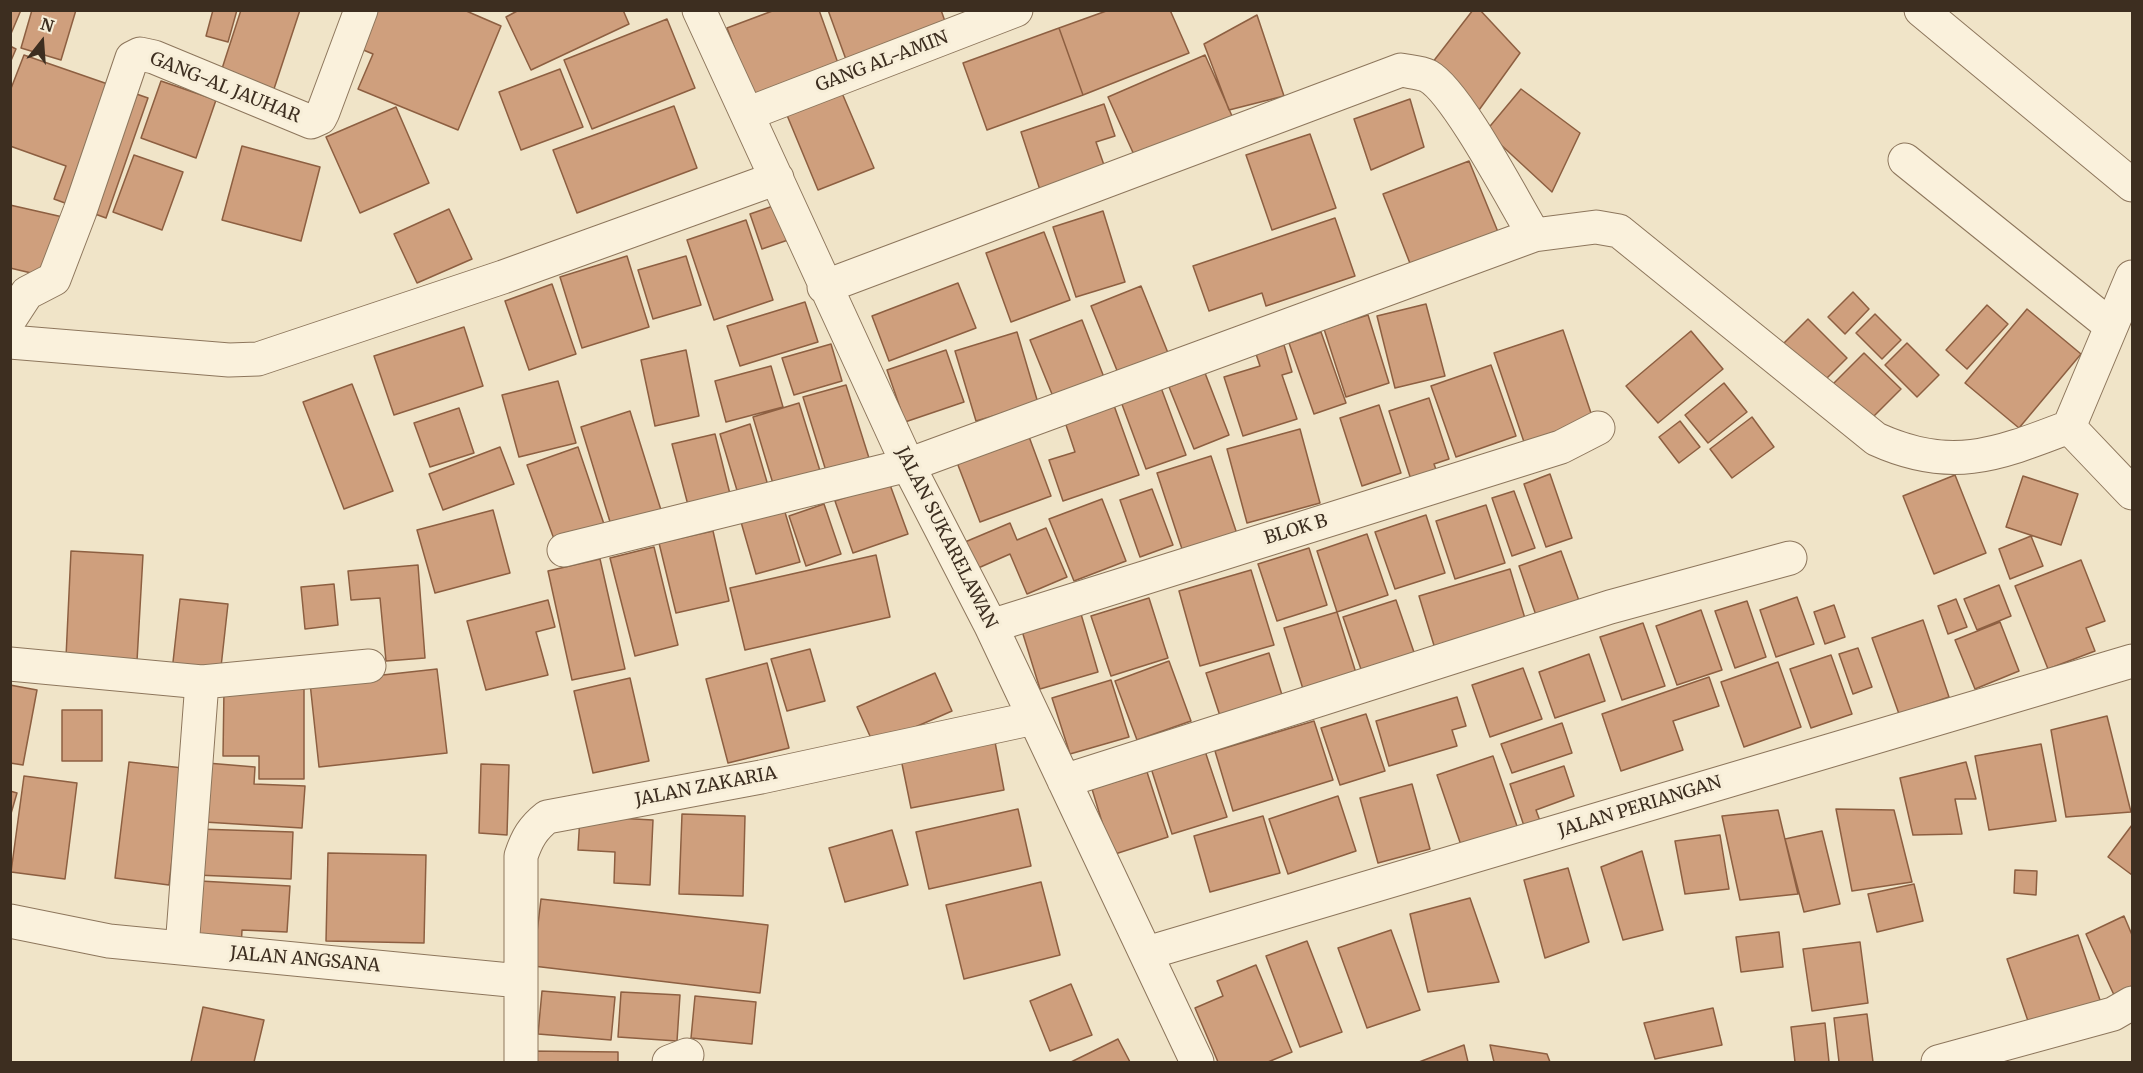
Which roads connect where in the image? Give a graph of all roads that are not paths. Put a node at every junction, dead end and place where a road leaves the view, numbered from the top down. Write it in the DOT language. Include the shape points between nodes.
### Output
graph roads {
  1 [pos="361,10"];
  2 [pos="699,10"];
  3 [pos="1016,10"];
  4 [pos="1921,10"];
  5 [pos="747,114"];
  6 [pos="1905,160"];
  7 [pos="777,178"];
  8 [pos="2133,185"];
  9 [pos="1534,236"];
  10 [pos="2133,277"];
  11 [pos="824,287"];
  12 [pos="10,320"];
  13 [pos="2111,326"];
  14 [pos="10,342"];
  15 [pos="2069,427"];
  16 [pos="1598,428"];
  17 [pos="908,465"];
  18 [pos="2133,493"];
  19 [pos="564,550"];
  20 [pos="1790,558"];
  21 [pos="991,626"];
  22 [pos="2133,661"];
  23 [pos="10,664"];
  24 [pos="369,666"];
  25 [pos="202,682"];
  26 [pos="1034,718"];
  27 [pos="1064,781"];
  28 [pos="10,921"];
  29 [pos="182,948"];
  30 [pos="1147,953"];
  31 [pos="520,981"];
  32 [pos="2133,1003"];
  33 [pos="521,1062"];
  34 [pos="1197,1062"];
  35 [pos="1938,1062"];
  1 -- 12 [label="street, GANG-AL JAUHAR" via="323,112 311,122 154,57 140,54 132,58 54,279 27,293"];
  2 -- 5 [label="street, JALAN SUKARELAWAN"];
  3 -- 5 [label="street, GANG AL-AMIN"];
  4 -- 8 [label="street"];
  5 -- 7 [label="street, JALAN SUKARELAWAN"];
  6 -- 13 [label="street"];
  7 -- 11 [label="street, JALAN SUKARELAWAN"];
  7 -- 14 [label="street" via="503,278 258,359"];
  9 -- 11 [label="street" via="1452,98 1429,76 1401,70"];
  9 -- 15 [label="street" via="1596,227 1619,231 1876,439 1901,450 1930,458 1962,459 2016,447"];
  9 -- 17 [label="street"];
  10 -- 13 [label="street"];
  11 -- 17 [label="street, JALAN SUKARELAWAN"];
  13 -- 15 [label="street"];
  15 -- 18 [label="street"];
  16 -- 21 [label="street, BLOK B" via="1561,447"];
  17 -- 19 [label="street"];
  17 -- 21 [label="street, JALAN SUKARELAWAN"];
  20 -- 27 [label="street" via="1610,607"];
  21 -- 26 [label="street, JALAN SUKARELAWAN"];
  22 -- 30 [label="street, JALAN PERIANGAN"];
  23 -- 25 [label="street"];
  24 -- 25 [label="street"];
  25 -- 29 [label="street"];
  26 -- 27 [label="street, JALAN SUKARELAWAN"];
  26 -- 31 [label="street, JALAN ZAKARIA" via="761,777 547,817 534,827 521,856"];
  27 -- 30 [label="street, JALAN SUKARELAWAN"];
  28 -- 29 [label="street, JALAN ANGSANA" via="108,941"];
  29 -- 31 [label="street, JALAN ANGSANA"];
  30 -- 34 [label="street, JALAN SUKARELAWAN"];
  31 -- 33 [label="street"];
  32 -- 35 [label="street" via="2113,1014"];
}
